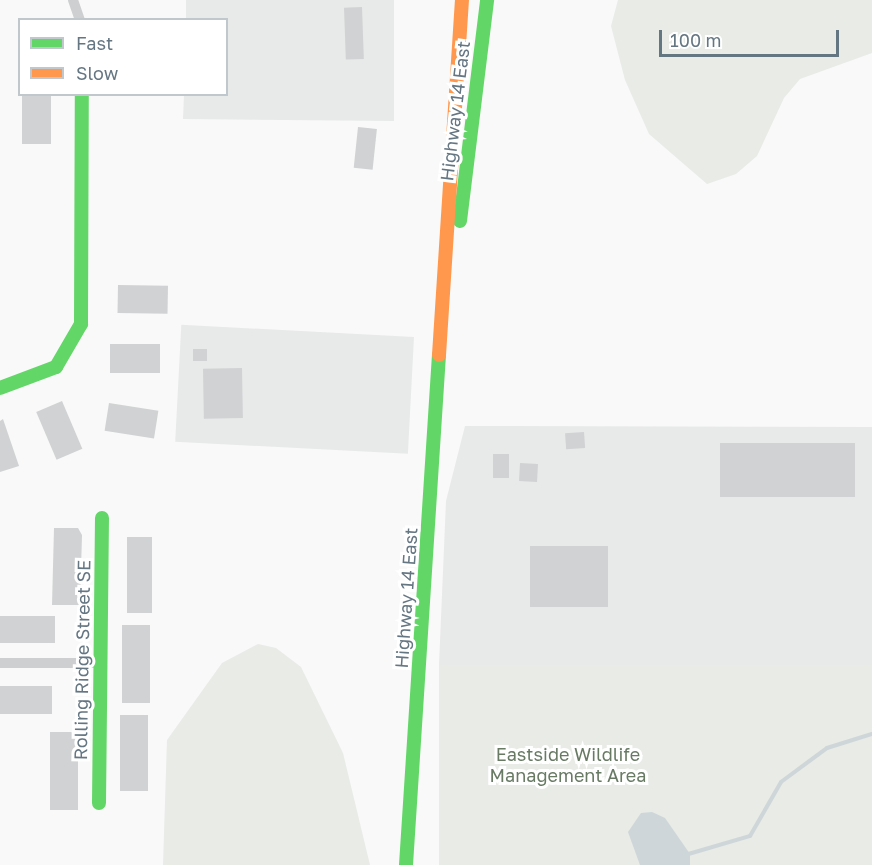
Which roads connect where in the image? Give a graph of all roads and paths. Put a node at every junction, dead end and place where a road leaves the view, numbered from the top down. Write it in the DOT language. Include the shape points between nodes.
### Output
graph roads {
  1 [pos="73,0"];
  2 [pos="462,0"];
  3 [pos="488,0"];
  4 [pos="79,18"];
  5 [pos="82,96"];
  6 [pos="443,333"];
  7 [pos="0,388"];
  8 [pos="102,518"];
  9 [pos="0,663"];
  10 [pos="100,663"];
  11 [pos="99,803"];
  12 [pos="406,865"];
  1 -- 4 [label="street"];
  2 -- 6 [label="main road, Highway 14 East"];
  3 -- 6 [label="main road, Highway 14 East"];
  5 -- 7 [label="main road" via="81,324 56,367"];
  6 -- 12 [label="main road, Highway 14 East"];
  8 -- 10 [label="main road, Rolling Ridge Street SE"];
  9 -- 10 [label="street"];
  10 -- 11 [label="main road, Rolling Ridge Street SE"];
}
